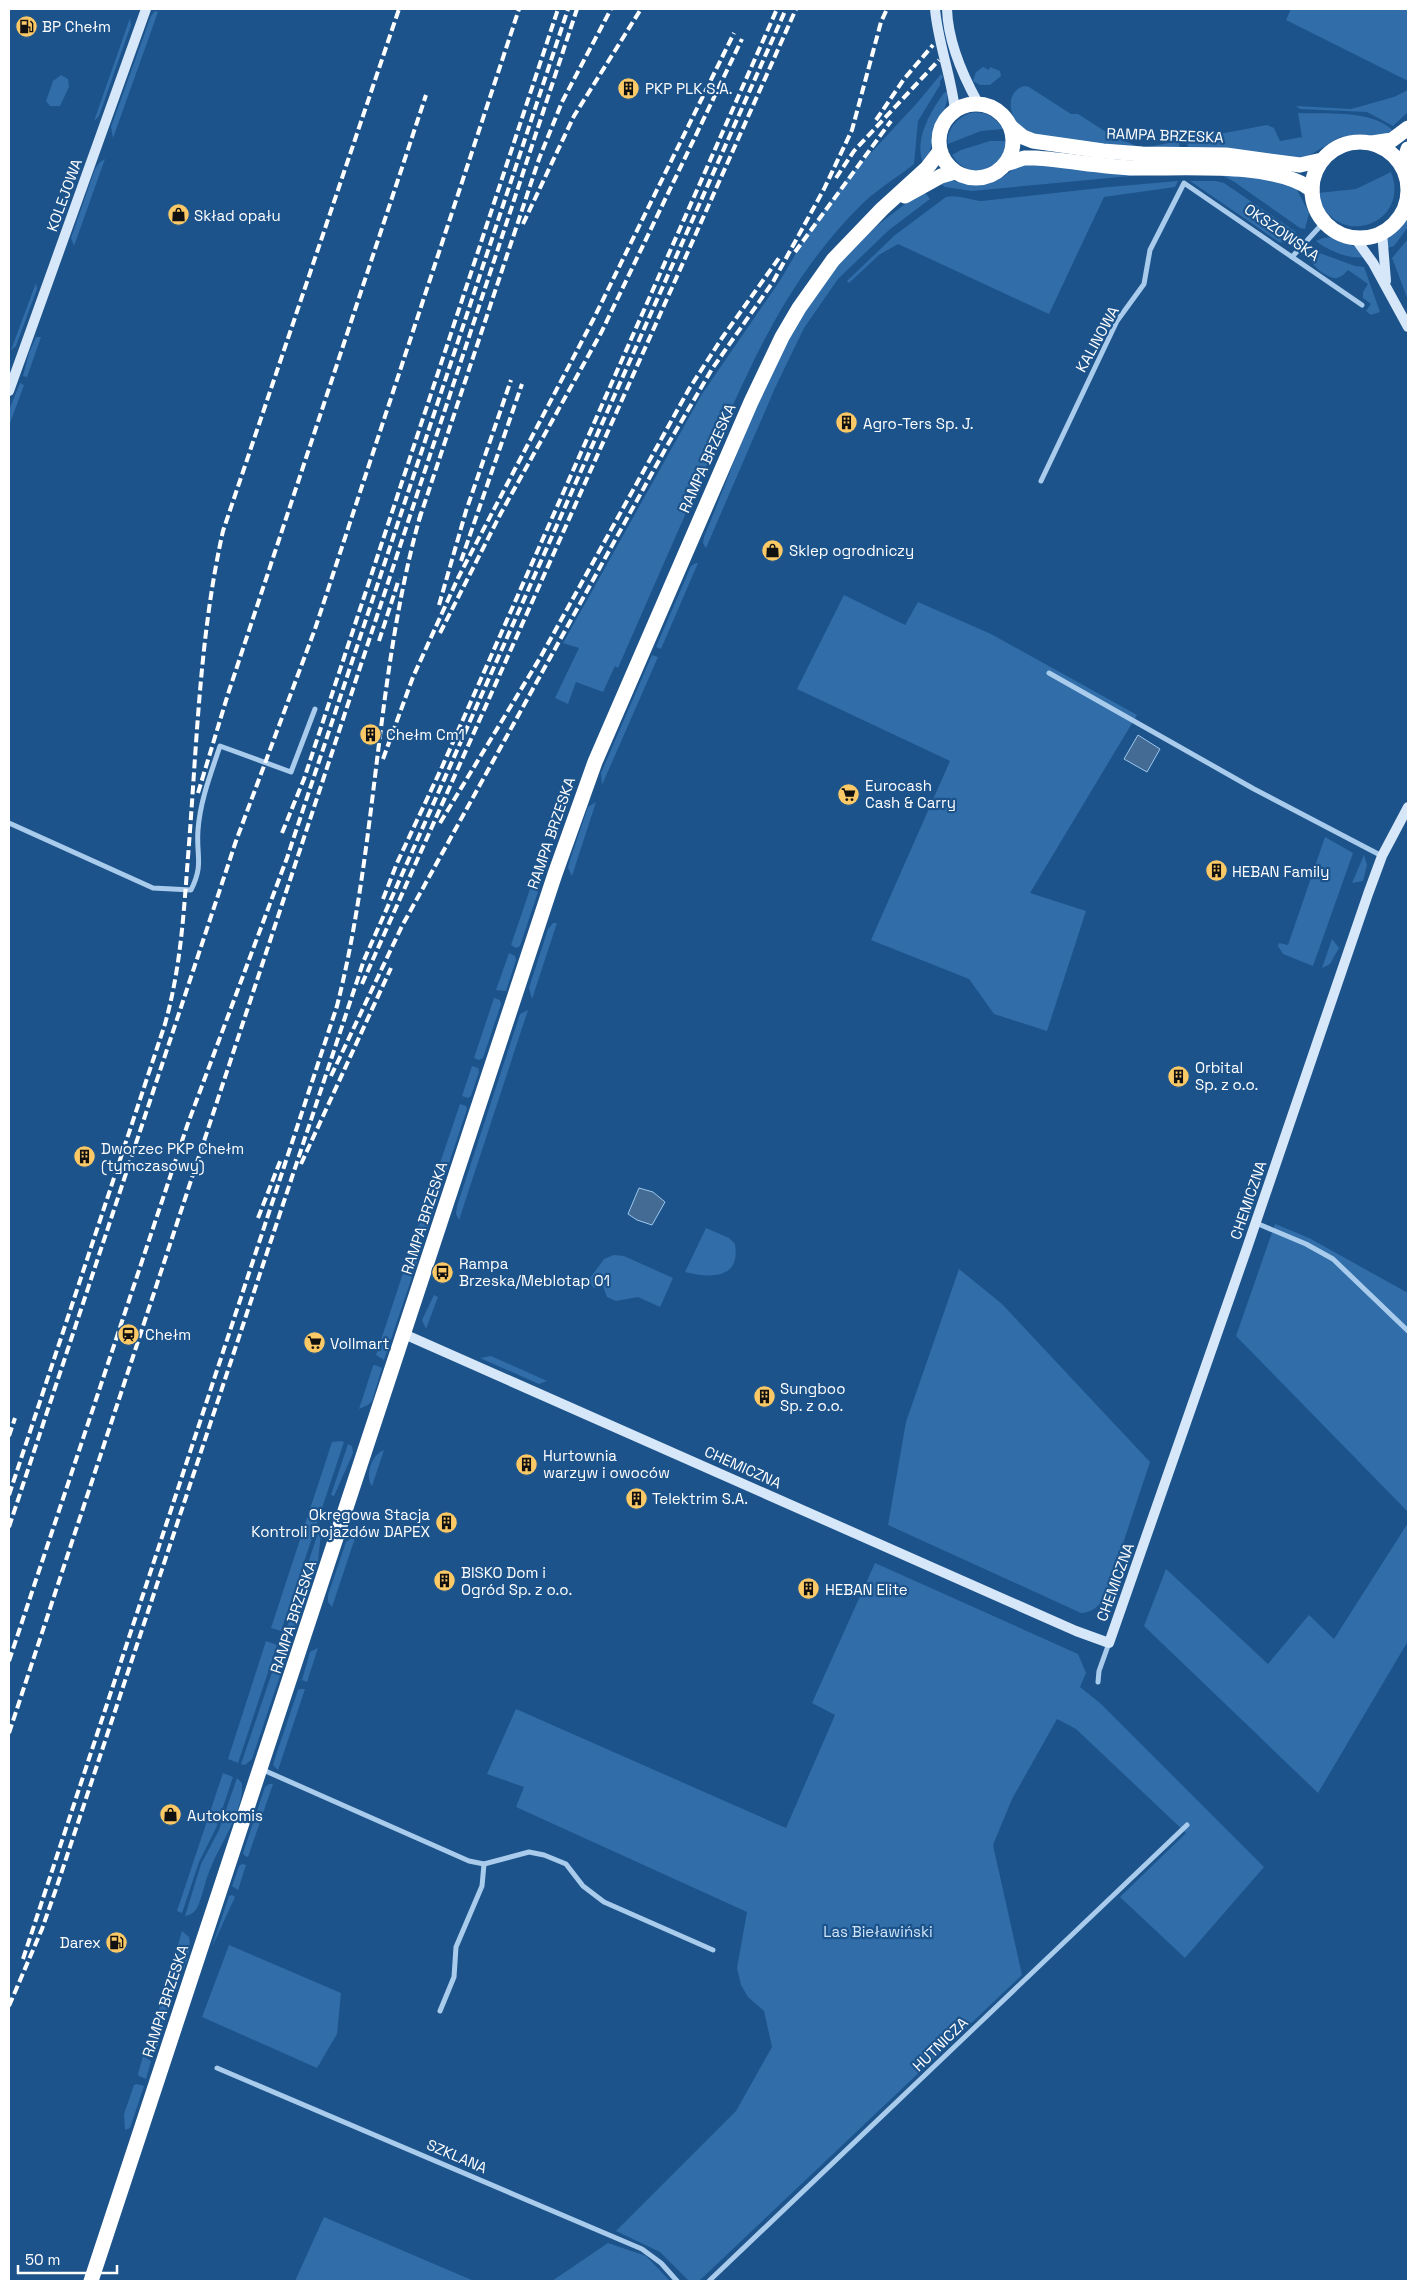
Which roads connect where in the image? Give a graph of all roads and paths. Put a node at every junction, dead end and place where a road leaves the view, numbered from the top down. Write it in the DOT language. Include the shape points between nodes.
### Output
graph roads {
  1 [pos="146,9"];
  2 [pos="935,9"];
  3 [pos="947,9"];
  4 [pos="978,103"];
  5 [pos="955,110"];
  6 [pos="1011,127"];
  7 [pos="1408,128"];
  8 [pos="1171,132"];
  9 [pos="1169,139"];
  10 [pos="1370,143"];
  11 [pos="1408,149"];
  12 [pos="940,152"];
  13 [pos="1322,160"];
  14 [pos="1006,164"];
  15 [pos="955,172"];
  16 [pos="1406,178"];
  17 [pos="1184,183"];
  18 [pos="1312,190"];
  19 [pos="1407,201"];
  20 [pos="882,209"];
  21 [pos="1324,222"];
  22 [pos="1382,232"];
  23 [pos="1355,238"];
  24 [pos="1292,257"];
  25 [pos="1388,288"];
  26 [pos="1362,305"];
  27 [pos="1408,327"];
  28 [pos="9,391"];
  29 [pos="1041,480"];
  30 [pos="1049,673"];
  31 [pos="315,709"];
  32 [pos="1408,807"];
  33 [pos="9,822"];
  34 [pos="1382,856"];
  35 [pos="1256,1223"];
  36 [pos="1408,1331"];
  37 [pos="404,1334"];
  38 [pos="1108,1643"];
  39 [pos="1098,1682"];
  40 [pos="261,1769"];
  41 [pos="1187,1825"];
  42 [pos="484,1864"];
  43 [pos="713,1950"];
  44 [pos="440,2011"];
  45 [pos="217,2068"];
  46 [pos="91,2281"];
  47 [pos="677,2281"];
  48 [pos="709,2281"];
  1 -- 28 [label="street, KOLEJOWA"];
  2 -- 5 [label="street"];
  3 -- 4 [label="street" via="955,48"];
  4 -- 5 [label="highway" via="966,104"];
  4 -- 6 [label="highway" via="1000,112"];
  5 -- 12 [label="highway" via="941,128"];
  6 -- 13 [label="highway, RAMPA BRZESKA" via="1026,139 1103,151 1226,155 1300,165"];
  6 -- 14 [label="highway" via="1014,145"];
  7 -- 10 [label="highway" via="1392,140"];
  8 -- 9 [label="street"];
  10 -- 13 [label="highway" via="1343,145"];
  10 -- 16 [label="highway" via="1386,150 1399,162"];
  11 -- 16 [label="highway" via="1404,162"];
  12 -- 15 [label="highway"];
  12 -- 20 [label="highway, RAMPA BRZESKA"];
  13 -- 18 [label="highway" via="1314,174"];
  14 -- 15 [label="highway" via="982,178 968,178"];
  14 -- 18 [label="highway, RAMPA BRZESKA" via="1035,158 1134,168 1233,169 1279,176"];
  15 -- 20 [label="highway, RAMPA BRZESKA" via="941,176"];
  16 -- 19 [label="highway"];
  17 -- 24 [label="street, OKSZOWSKA"];
  17 -- 29 [label="street, KALINOWA" via="1150,250 1144,284 1117,321"];
  18 -- 21 [label="highway" via="1315,207"];
  19 -- 22 [label="highway" via="1396,222"];
  20 -- 37 [label="highway, RAMPA BRZESKA" via="833,260 782,337 606,736 555,874"];
  21 -- 23 [label="highway" via="1338,233"];
  21 -- 24 [label="street"];
  22 -- 23 [label="highway"];
  22 -- 25 [label="street"];
  23 -- 25 [label="street" via="1366,250"];
  24 -- 26 [label="street, OKSZOWSKA"];
  25 -- 27 [label="street"];
  30 -- 34 [label="street" via="1254,789"];
  31 -- 33 [label="street" via="291,772 220,746 202,801 198,831 200,861 198,876 191,890 153,888"];
  32 -- 34 [label="street, CHEMICZNA"];
  34 -- 35 [label="street, CHEMICZNA"];
  35 -- 36 [label="street" via="1306,1244 1333,1260"];
  35 -- 38 [label="street, CHEMICZNA"];
  37 -- 38 [label="street, CHEMICZNA"];
  37 -- 40 [label="highway, RAMPA BRZESKA"];
  38 -- 39 [label="street" via="1098,1671"];
  40 -- 42 [label="street" via="470,1861"];
  40 -- 46 [label="highway, RAMPA BRZESKA"];
  41 -- 48 [label="street, HUTNICZA"];
  42 -- 43 [label="street" via="529,1852 544,1854 566,1864 583,1886 604,1902"];
  42 -- 44 [label="street" via="482,1886 456,1947 454,1977"];
  45 -- 47 [label="street, SZKLANA" via="642,2248"];
}
